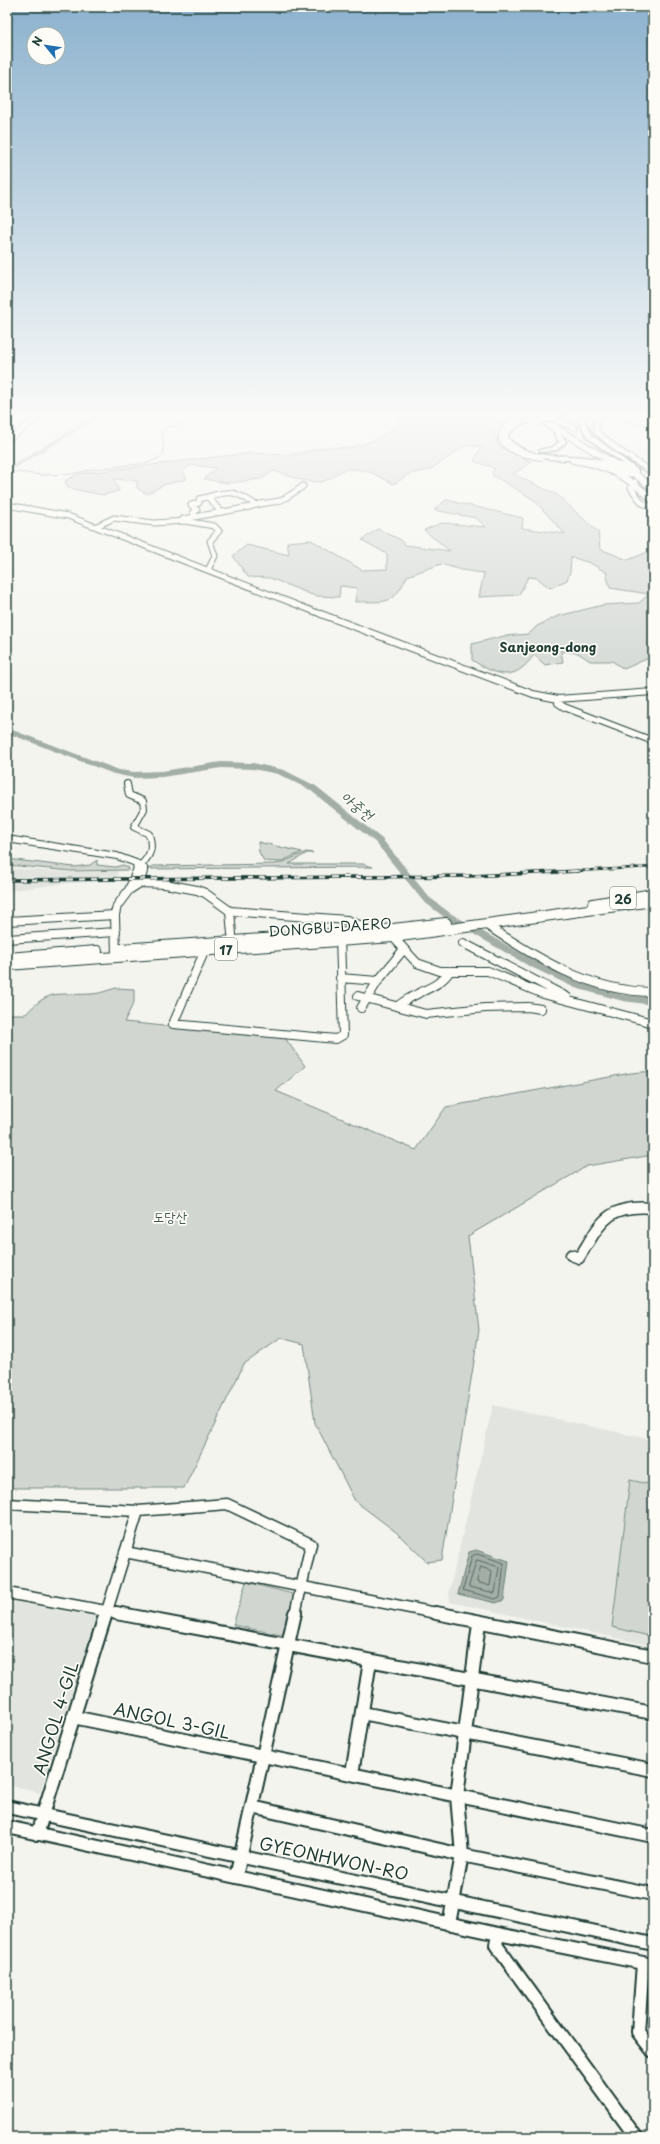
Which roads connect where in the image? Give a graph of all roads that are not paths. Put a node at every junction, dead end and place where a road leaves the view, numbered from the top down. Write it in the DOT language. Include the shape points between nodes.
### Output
graph roads {
  1 [pos="58,514"];
  2 [pos="208,514"];
  3 [pos="195,516"];
  4 [pos="185,521"];
  5 [pos="97,526"];
  6 [pos="208,570"];
  7 [pos="653,692"];
  8 [pos="532,694"];
  9 [pos="558,699"];
  10 [pos="572,699"];
  11 [pos="564,707"];
  12 [pos="653,741"];
  13 [pos="127,784"];
  14 [pos="7,839"];
  15 [pos="138,864"];
  16 [pos="140,883"];
  17 [pos="129,890"];
  18 [pos="653,896"];
  19 [pos="653,901"];
  20 [pos="653,905"];
  21 [pos="597,906"];
  22 [pos="230,911"];
  23 [pos="115,915"];
  24 [pos="7,921"];
  25 [pos="482,924"];
  26 [pos="374,931"];
  27 [pos="116,932"];
  28 [pos="232,934"];
  29 [pos="340,937"];
  30 [pos="393,937"];
  31 [pos="7,939"];
  32 [pos="463,943"];
  33 [pos="404,949"];
  34 [pos="205,950"];
  35 [pos="116,953"];
  36 [pos="7,958"];
  37 [pos="7,965"];
  38 [pos="450,971"];
  39 [pos="340,978"];
  40 [pos="378,981"];
  41 [pos="653,992"];
  42 [pos="358,996"];
  43 [pos="368,998"];
  44 [pos="572,1002"];
  45 [pos="398,1006"];
  46 [pos="361,1008"];
  47 [pos="541,1009"];
  48 [pos="653,1023"];
  49 [pos="653,1208"];
  50 [pos="571,1255"];
  51 [pos="7,1504"];
  52 [pos="138,1511"];
  53 [pos="125,1552"];
  54 [pos="301,1587"];
  55 [pos="7,1593"];
  56 [pos="106,1612"];
  57 [pos="479,1623"];
  58 [pos="288,1645"];
  59 [pos="653,1656"];
  60 [pos="370,1661"];
  61 [pos="472,1679"];
  62 [pos="362,1712"];
  63 [pos="653,1713"];
  64 [pos="73,1717"];
  65 [pos="465,1733"];
  66 [pos="264,1756"];
  67 [pos="653,1770"];
  68 [pos="352,1774"];
  69 [pos="457,1796"];
  70 [pos="7,1807"];
  71 [pos="252,1807"];
  72 [pos="43,1815"];
  73 [pos="7,1827"];
  74 [pos="36,1834"];
  75 [pos="653,1836"];
  76 [pos="462,1855"];
  77 [pos="241,1856"];
  78 [pos="236,1877"];
  79 [pos="653,1894"];
  80 [pos="452,1902"];
  81 [pos="449,1924"];
  82 [pos="498,1934"];
  83 [pos="653,1944"];
  84 [pos="648,1964"];
  85 [pos="653,2051"];
  86 [pos="636,2137"];
  1 -- 5 [label="street"];
  2 -- 3 [label="street"];
  3 -- 4 [label="street" via="183,519"];
  4 -- 5 [label="street" via="152,522 111,518"];
  4 -- 6 [label="street" via="214,526 219,531 210,541 215,556"];
  5 -- 6 [label="street"];
  6 -- 8 [label="street"];
  7 -- 10 [label="street"];
  8 -- 9 [label="street"];
  8 -- 11 [label="street"];
  9 -- 10 [label="street"];
  9 -- 11 [label="street" via="558,703"];
  10 -- 11 [label="street" via="566,701"];
  11 -- 12 [label="street"];
  13 -- 15 [label="street" via="129,795 143,801 144,809 134,827 149,834 153,846 150,857"];
  14 -- 15 [label="street" via="117,856"];
  15 -- 16 [label="street" via="144,868"];
  15 -- 17 [label="street"];
  16 -- 17 [label="street"];
  16 -- 22 [label="street" via="165,884 197,890"];
  17 -- 23 [label="street" via="117,906"];
  18 -- 21 [label="main road, DONGBU-DAERO / 17"];
  19 -- 21 [label="main road, DONGBU-DAERO / 17"];
  20 -- 21 [label="main road, 26"];
  21 -- 25 [label="main road, DONGBU-DAERO / 17"];
  21 -- 26 [label="main road, DONGBU-DAERO / 17"];
  22 -- 26 [label="street" via="347,920"];
  22 -- 28 [label="street"];
  23 -- 24 [label="street"];
  23 -- 27 [label="street"];
  25 -- 30 [label="main road, DONGBU-DAERO / 17"];
  25 -- 41 [label="street" via="532,952 602,985 621,990"];
  26 -- 29 [label="main road, DONGBU-DAERO / 17"];
  27 -- 31 [label="street"];
  27 -- 35 [label="street"];
  29 -- 30 [label="main road, DONGBU-DAERO / 17"];
  29 -- 34 [label="main road, DONGBU-DAERO / 17"];
  29 -- 35 [label="main road, DONGBU-DAERO / 17"];
  29 -- 39 [label="street"];
  30 -- 33 [label="street"];
  32 -- 44 [label="street" via="567,996"];
  33 -- 38 [label="street" via="417,963 440,971"];
  33 -- 40 [label="street"];
  34 -- 35 [label="main road, DONGBU-DAERO / 17"];
  34 -- 39 [label="street" via="173,1024 336,1039 343,1035"];
  35 -- 36 [label="main road, DONGBU-DAERO / 17"];
  35 -- 37 [label="main road, DONGBU-DAERO / 17"];
  38 -- 44 [label="street" via="488,971 542,994"];
  38 -- 45 [label="street" via="443,980 407,997"];
  39 -- 40 [label="street"];
  40 -- 43 [label="street"];
  42 -- 43 [label="street"];
  43 -- 45 [label="street"];
  43 -- 46 [label="street"];
  44 -- 48 [label="street"];
  45 -- 47 [label="street" via="431,1014 485,1008"];
  49 -- 50 [label="street" via="641,1207 607,1217 579,1258"];
  51 -- 52 [label="street"];
  52 -- 53 [label="street, ANGOL 4-GIL"];
  52 -- 54 [label="street" via="227,1504 311,1544"];
  53 -- 54 [label="street"];
  53 -- 56 [label="street, ANGOL 4-GIL"];
  54 -- 57 [label="street"];
  54 -- 58 [label="street"];
  55 -- 56 [label="street"];
  56 -- 58 [label="street"];
  56 -- 64 [label="street, ANGOL 4-GIL"];
  57 -- 59 [label="street"];
  57 -- 61 [label="street"];
  58 -- 60 [label="street"];
  58 -- 66 [label="street"];
  60 -- 61 [label="street"];
  60 -- 62 [label="street"];
  61 -- 63 [label="street"];
  61 -- 65 [label="street"];
  62 -- 65 [label="street"];
  62 -- 68 [label="street"];
  64 -- 66 [label="street, ANGOL 3-GIL"];
  64 -- 72 [label="street, ANGOL 4-GIL"];
  65 -- 67 [label="street"];
  65 -- 69 [label="street"];
  66 -- 68 [label="street, ANGOL 3-GIL"];
  66 -- 71 [label="street"];
  68 -- 69 [label="street, ANGOL 3-GIL"];
  69 -- 75 [label="street, ANGOL 3-GIL"];
  69 -- 76 [label="street"];
  70 -- 72 [label="street, GYEONHWON-RO"];
  71 -- 76 [label="street"];
  71 -- 77 [label="street"];
  72 -- 74 [label="street, ANGOL 4-GIL"];
  72 -- 77 [label="street, GYEONHWON-RO"];
  73 -- 74 [label="street"];
  74 -- 78 [label="street"];
  76 -- 79 [label="street"];
  76 -- 80 [label="street"];
  77 -- 78 [label="street"];
  77 -- 80 [label="street, GYEONHWON-RO"];
  78 -- 81 [label="street"];
  80 -- 81 [label="street"];
  80 -- 83 [label="street, GYEONHWON-RO"];
  81 -- 82 [label="street"];
  82 -- 84 [label="street"];
  82 -- 86 [label="street" via="496,1945"];
  84 -- 85 [label="street" via="638,2032"];
}
